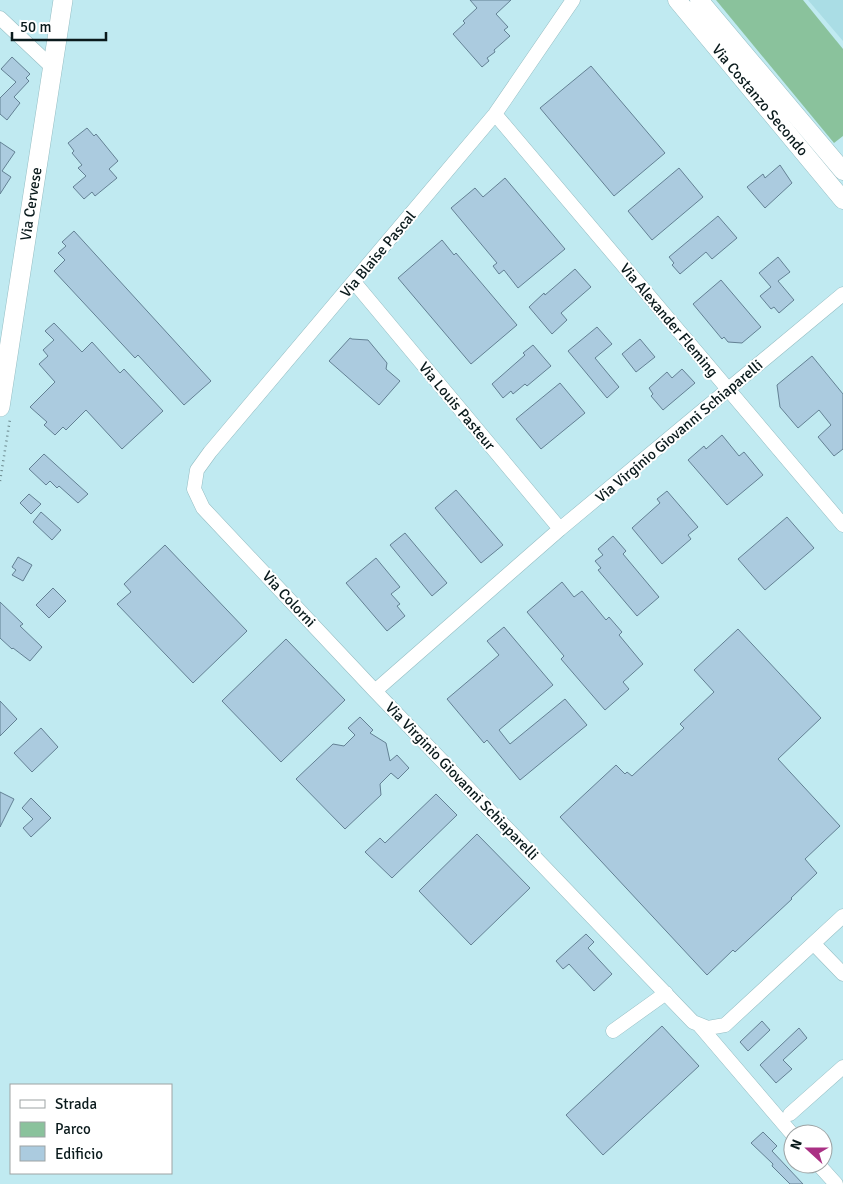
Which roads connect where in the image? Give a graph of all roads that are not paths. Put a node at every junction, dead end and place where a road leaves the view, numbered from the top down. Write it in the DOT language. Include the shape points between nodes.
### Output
graph roads {
  1 [pos="63,0"];
  2 [pos="573,0"];
  3 [pos="677,0"];
  4 [pos="699,0"];
  5 [pos="0,18"];
  6 [pos="52,67"];
  7 [pos="495,114"];
  8 [pos="842,168"];
  9 [pos="843,200"];
  10 [pos="354,282"];
  11 [pos="843,294"];
  12 [pos="728,390"];
  13 [pos="0,407"];
  14 [pos="203,508"];
  15 [pos="843,525"];
  16 [pos="560,530"];
  17 [pos="375,691"];
  18 [pos="843,916"];
  19 [pos="814,944"];
  20 [pos="843,974"];
  21 [pos="666,993"];
  22 [pos="698,1024"];
  23 [pos="613,1031"];
  24 [pos="843,1066"];
  25 [pos="790,1114"];
  26 [pos="784,1124"];
  27 [pos="827,1174"];
  28 [pos="836,1184"];
  1 -- 6 [label="main road, Via Cervese"];
  2 -- 7 [label="street, Via Blaise Pascal"];
  3 -- 9 [label="street, Via Costanzo Secondo"];
  4 -- 8 [label="street, Via Costanzo Secondo"];
  5 -- 6 [label="street"];
  6 -- 13 [label="main road, Via Cervese"];
  7 -- 10 [label="street, Via Blaise Pascal"];
  7 -- 12 [label="street, Via Alexander Fleming"];
  10 -- 14 [label="street, Via Blaise Pascal" via="197,470 194,489"];
  10 -- 16 [label="street, Via Louis Pasteur"];
  11 -- 12 [label="street, Via Virginio Giovanni Schiaparelli"];
  12 -- 15 [label="street, Via Alexander Fleming"];
  12 -- 16 [label="street, Via Virginio Giovanni Schiaparelli"];
  14 -- 17 [label="street, Via Colorni"];
  16 -- 17 [label="street, Via Virginio Giovanni Schiaparelli"];
  17 -- 21 [label="street, Via Virginio Giovanni Schiaparelli"];
  18 -- 19 [label="street"];
  19 -- 20 [label="street"];
  19 -- 22 [label="street" via="725,1025 708,1028"];
  21 -- 22 [label="street, Via Virginio Giovanni Schiaparelli"];
  21 -- 23 [label="street"];
  22 -- 26 [label="street, Via Virginio Giovanni Schiaparelli"];
  24 -- 25 [label="street"];
  27 -- 28 [label="street"];
}
